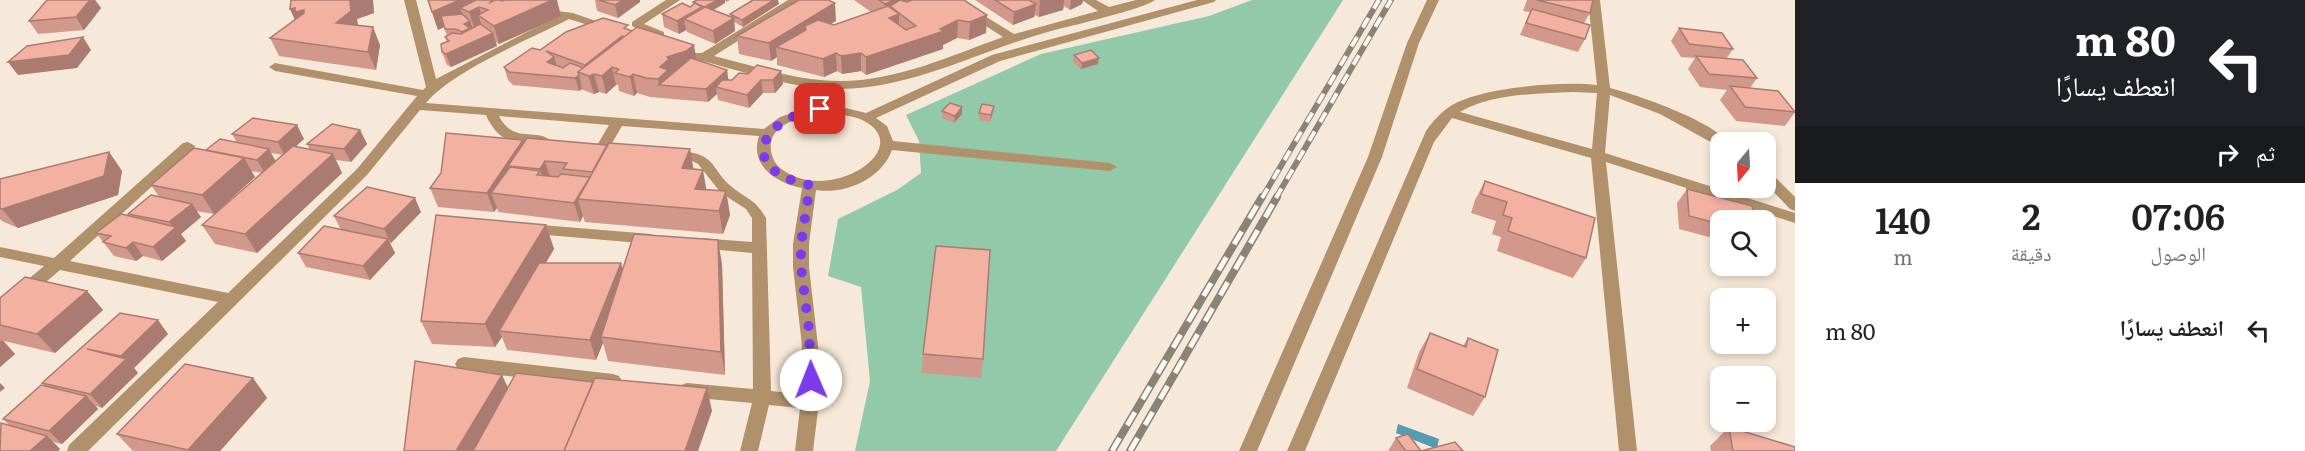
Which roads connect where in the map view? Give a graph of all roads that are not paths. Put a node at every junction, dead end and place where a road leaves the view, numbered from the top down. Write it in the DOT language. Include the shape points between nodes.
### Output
graph roads {
  1 [pos="410,0"];
  2 [pos="674,0"];
  3 [pos="796,0"];
  4 [pos="951,0"];
  5 [pos="1088,0"];
  6 [pos="1149,0"];
  7 [pos="1209,0"];
  8 [pos="1433,0"];
  9 [pos="1594,0"];
  10 [pos="550,9"];
  11 [pos="1109,12"];
  12 [pos="570,15"];
  13 [pos="1012,38"];
  14 [pos="679,45"];
  15 [pos="708,55"];
  16 [pos="274,67"];
  17 [pos="1604,90"];
  18 [pos="425,95"];
  19 [pos="490,110"];
  20 [pos="1450,112"];
  21 [pos="867,117"];
  22 [pos="618,121"];
  23 [pos="769,133"];
  24 [pos="1710,136"];
  25 [pos="558,142"];
  26 [pos="888,145"];
  27 [pos="188,146"];
  28 [pos="625,149"];
  29 [pos="657,153"];
  30 [pos="1598,154"];
  31 [pos="1110,167"];
  32 [pos="810,185"];
  33 [pos="1776,186"];
  34 [pos="1795,206"];
  35 [pos="1795,218"];
  36 [pos="511,227"];
  37 [pos="664,240"];
  38 [pos="688,242"];
  39 [pos="759,248"];
  40 [pos="0,252"];
  41 [pos="58,263"];
  42 [pos="230,299"];
  43 [pos="0,312"];
  44 [pos="464,364"];
  45 [pos="636,384"];
  46 [pos="670,388"];
  47 [pos="762,398"];
  48 [pos="810,402"];
  49 [pos="76,451"];
  50 [pos="749,451"];
  51 [pos="804,451"];
  52 [pos="1248,451"];
  53 [pos="1296,451"];
  54 [pos="1628,451"];
  1 -- 18 [label="street"];
  2 -- 14 [label="street" via="636,24"];
  3 -- 15 [label="street"];
  4 -- 13 [label="street"];
  5 -- 11 [label="street"];
  6 -- 11 [label="street"];
  7 -- 21 [label="street" via="1012,53"];
  8 -- 52 [label="street" via="1413,43 1375,157"];
  9 -- 17 [label="street"];
  10 -- 12 [label="street"];
  11 -- 13 [label="street"];
  12 -- 14 [label="street"];
  12 -- 18 [label="street" via="479,60"];
  13 -- 15 [label="street" via="905,77 840,85 797,81"];
  14 -- 15 [label="street"];
  16 -- 18 [label="street"];
  17 -- 20 [label="street" via="1514,94 1486,98"];
  17 -- 24 [label="street" via="1674,117"];
  17 -- 30 [label="street"];
  18 -- 19 [label="street"];
  18 -- 42 [label="street" via="362,172"];
  19 -- 22 [label="street"];
  19 -- 25 [label="street" via="496,127 504,132 524,139"];
  20 -- 30 [label="street"];
  20 -- 53 [label="street" via="1433,129 1427,142"];
  21 -- 23 [label="street" via="845,110 813,110 785,119"];
  21 -- 26 [label="street" via="880,127"];
  22 -- 23 [label="street"];
  22 -- 28 [label="street" via="598,146"];
  23 -- 32 [label="street" via="764,154 771,168 788,179"];
  26 -- 31 [label="street"];
  26 -- 32 [label="street" via="882,162 864,176 839,185"];
  27 -- 41 [label="street"];
  29 -- 39 [label="street" via="703,161 726,190 757,212"];
  30 -- 35 [label="street"];
  30 -- 54 [label="street"];
  32 -- 48 [label="street" via="801,244 810,346"];
  33 -- 34 [label="street"];
  36 -- 37 [label="street"];
  38 -- 39 [label="street"];
  39 -- 47 [label="street"];
  40 -- 41 [label="street"];
  41 -- 42 [label="street"];
  41 -- 43 [label="street"];
  42 -- 49 [label="street"];
  44 -- 45 [label="street"];
  46 -- 47 [label="street"];
  47 -- 48 [label="street"];
  47 -- 50 [label="street"];
  48 -- 51 [label="street"];
}
